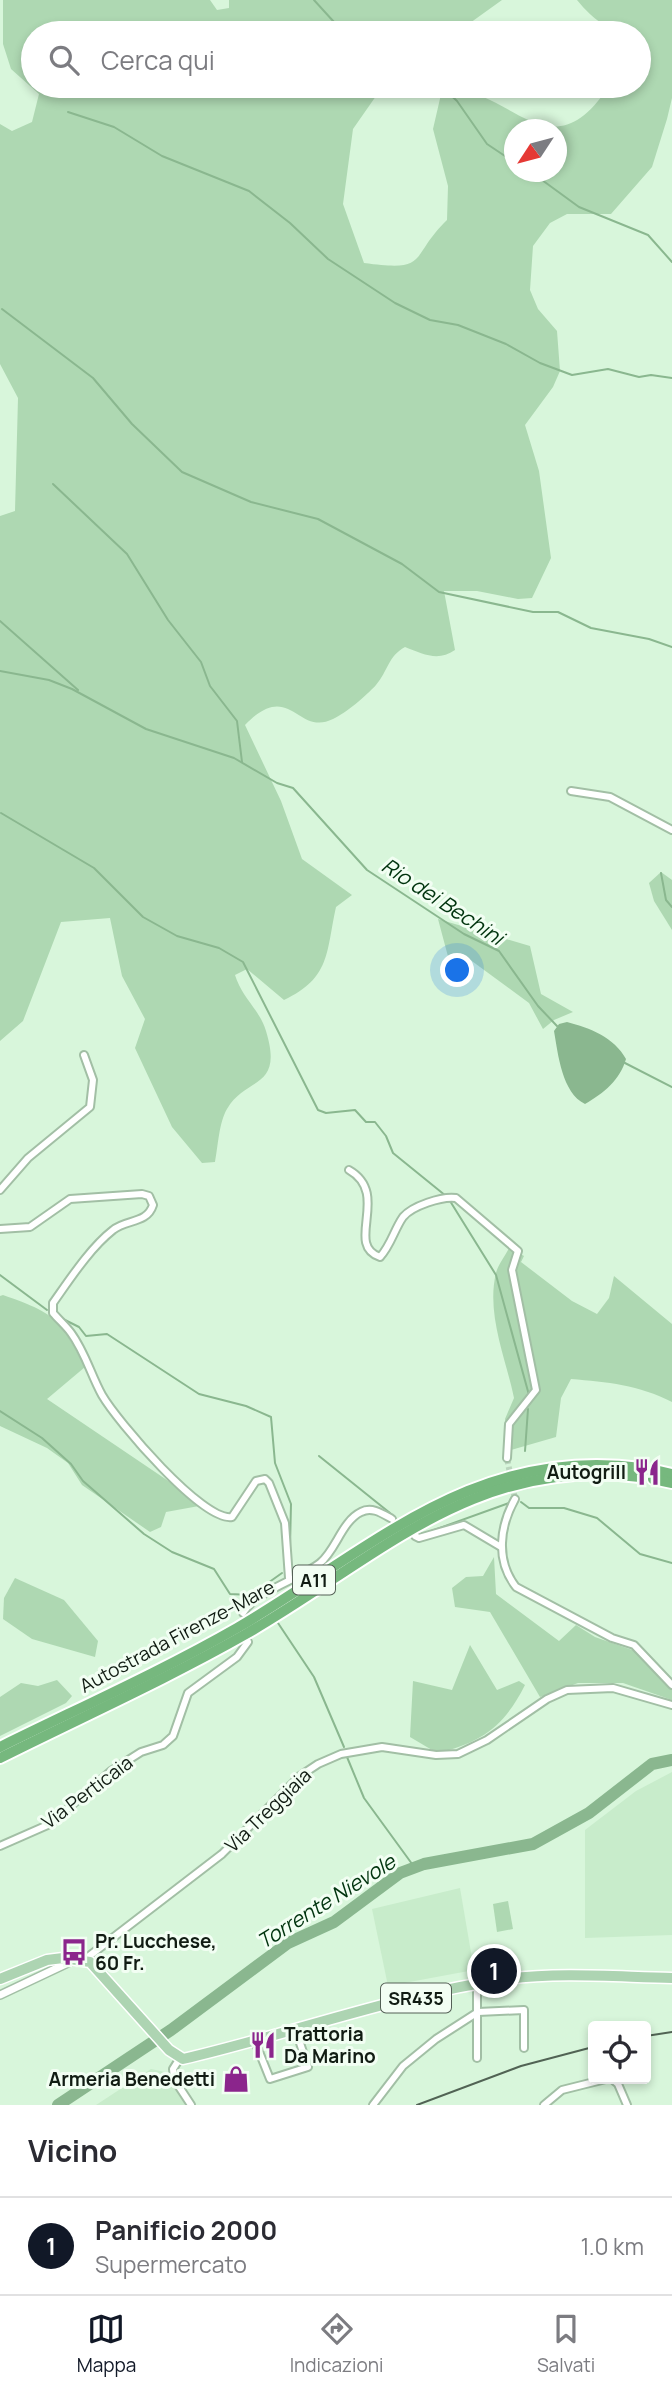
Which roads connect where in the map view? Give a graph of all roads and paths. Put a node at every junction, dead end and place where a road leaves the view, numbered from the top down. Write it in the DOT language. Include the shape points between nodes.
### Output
graph roads {
  1 [pos="571,791"];
  2 [pos="672,830"];
  3 [pos="84,1055"];
  4 [pos="349,1170"];
  5 [pos="0,1190"];
  6 [pos="0,1229"];
  7 [pos="507,1458"];
  8 [pos="672,1474"];
  9 [pos="672,1483"];
  10 [pos="514,1499"];
  11 [pos="392,1519"];
  12 [pos="415,1536"];
  13 [pos="501,1547"];
  14 [pos="289,1578"];
  15 [pos="243,1613"];
  16 [pos="248,1642"];
  17 [pos="672,1685"];
  18 [pos="672,1705"];
  19 [pos="0,1747"];
  20 [pos="0,1758"];
  21 [pos="0,1846"];
  22 [pos="80,1960"];
  23 [pos="672,1978"];
  24 [pos="0,1979"];
  25 [pos="477,1985"];
  26 [pos="0,1995"];
  27 [pos="478,2012"];
  28 [pos="295,2028"];
  29 [pos="254,2039"];
  30 [pos="524,2048"];
  31 [pos="180,2058"];
  32 [pos="477,2058"];
  33 [pos="588,2084"];
  34 [pos="618,2084"];
  35 [pos="191,2105"];
  36 [pos="373,2105"];
  37 [pos="544,2105"];
  38 [pos="627,2105"];
  1 -- 2 [label="street" via="610,797"];
  3 -- 5 [label="street" via="93,1080 90,1107 27,1158"];
  4 -- 7 [label="street" via="360,1176 369,1192 365,1235 375,1255 380,1257 389,1248 403,1217 447,1196 456,1198 518,1251 512,1270 536,1390 509,1424"];
  6 -- 14 [label="street" via="30,1227 70,1199 149,1196 152,1211 107,1236 53,1303 53,1313 71,1333 109,1405 150,1456 204,1505 232,1517 256,1481 269,1483 285,1522"];
  8 -- 9 [label="highway" via="654,1475"];
  10 -- 13 [label="street" via="506,1513"];
  11 -- 14 [label="street" via="374,1510 361,1511 327,1557 302,1575"];
  12 -- 13 [label="street" via="464,1525"];
  13 -- 17 [label="street" via="506,1572 516,1587 634,1645"];
  14 -- 15 [label="street"];
  16 -- 21 [label="street, Via Perticaia" via="237,1657 188,1693 173,1736 163,1745 141,1752 111,1771 50,1824"];
  18 -- 22 [label="street, Via Treggiaia" via="613,1688 567,1690 458,1754 383,1747 329,1759 300,1776 231,1847"];
  19 -- 20 [label="highway, Autostrada Firenze-Mare / A11" via="235,1629 451,1496 547,1468 598,1465 640,1473 538,1479 463,1501 244,1635"];
  22 -- 24 [label="main road" via="40,1961"];
  22 -- 26 [label="street"];
  22 -- 31 [label="main road" via="96,1966"];
  23 -- 25 [label="main road, SR435" via="521,1978"];
  25 -- 27 [label="street"];
  25 -- 28 [label="main road, SR435"];
  27 -- 30 [label="street" via="524,2010"];
  27 -- 32 [label="street"];
  27 -- 36 [label="street" via="403,2066"];
  28 -- 29 [label="main road, SR435"];
  28 -- 29 [label="street" via="309,2067 270,2079"];
  29 -- 31 [label="main road, SR435"];
  31 -- 35 [label="street" via="172,2073"];
  33 -- 37 [label="street" via="562,2090"];
  34 -- 38 [label="street"];
}
